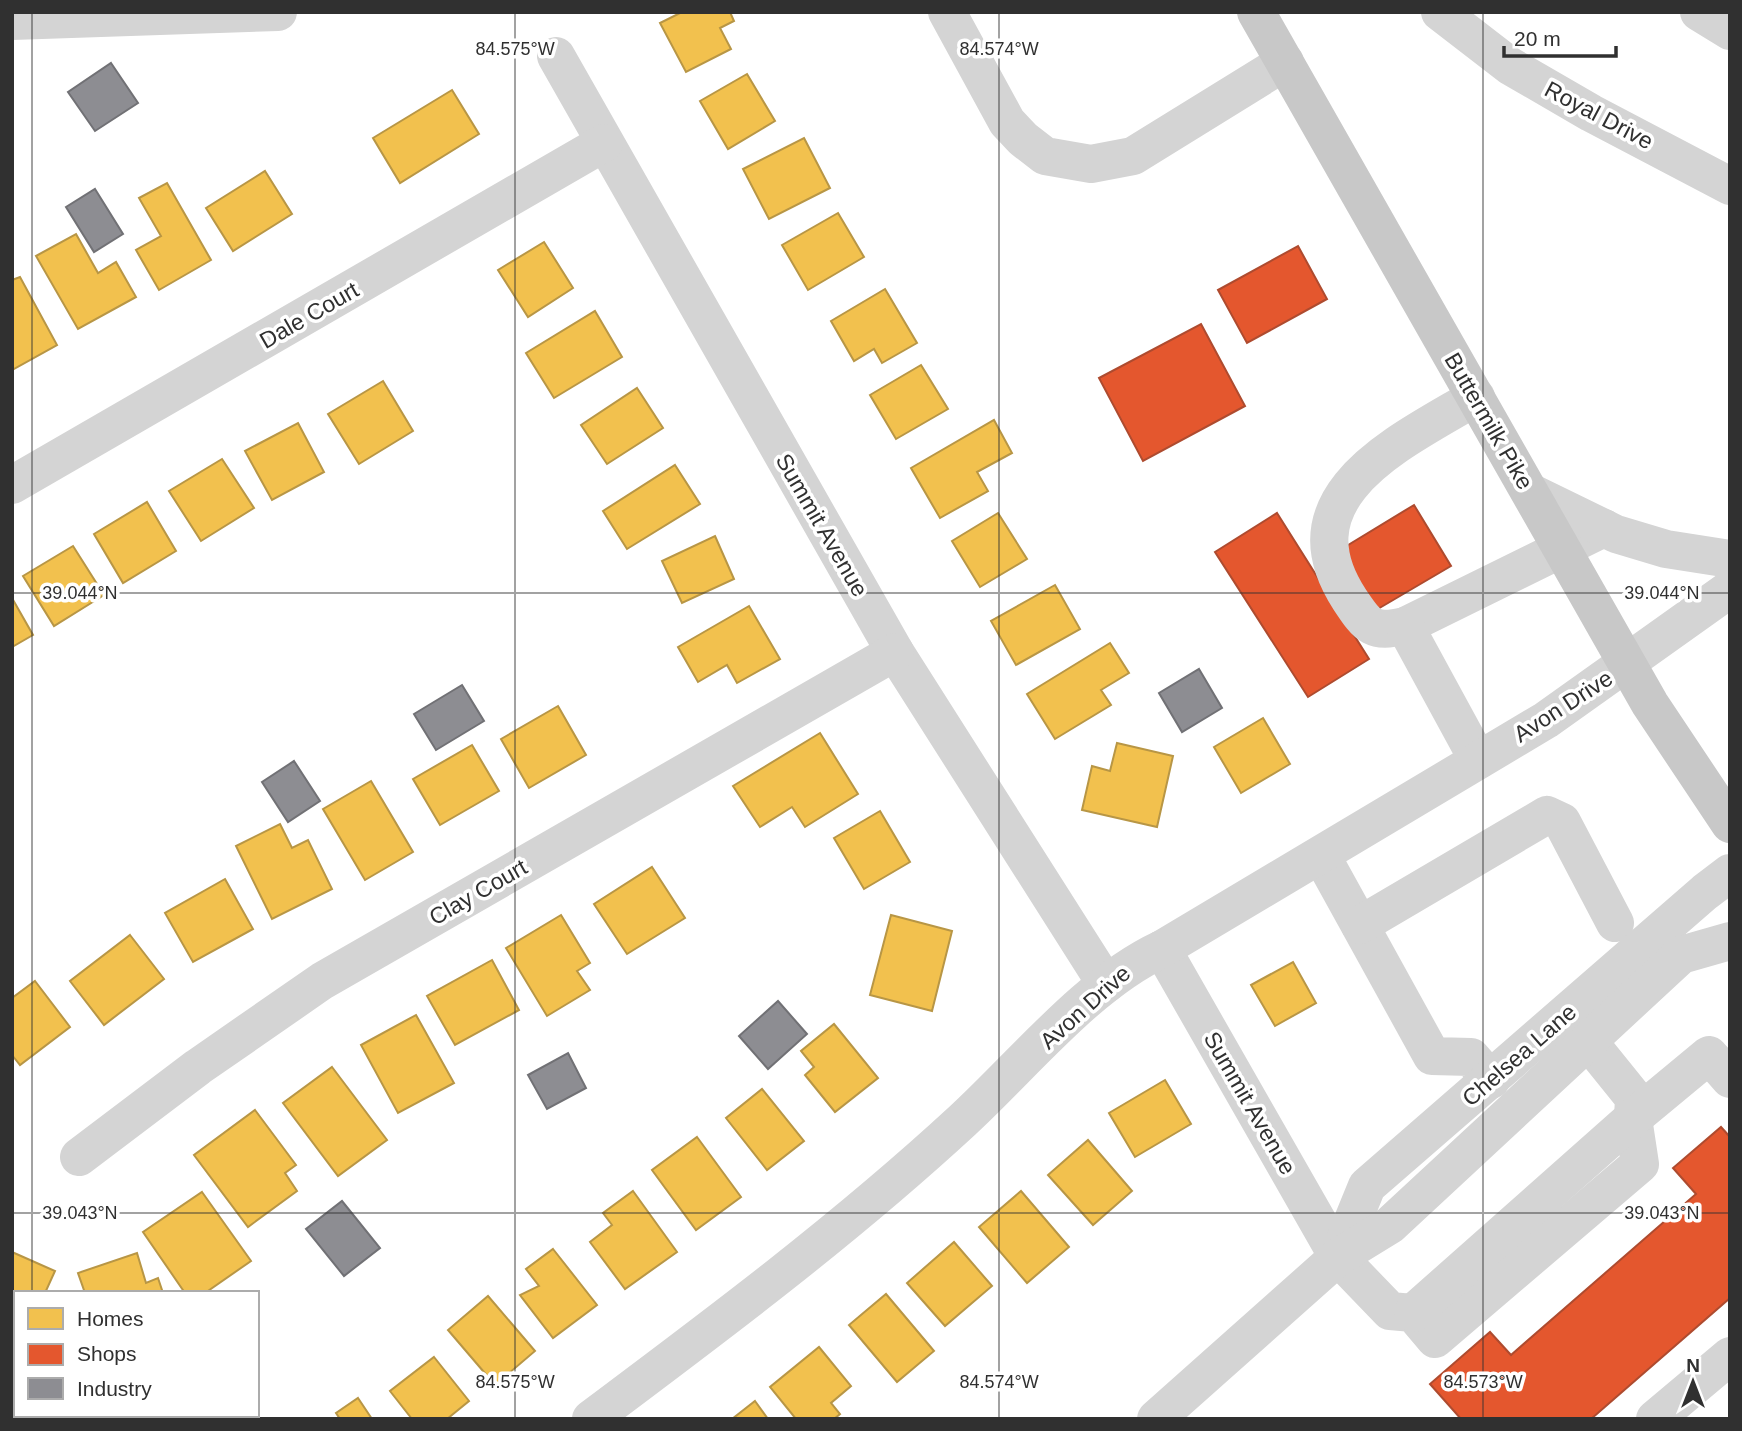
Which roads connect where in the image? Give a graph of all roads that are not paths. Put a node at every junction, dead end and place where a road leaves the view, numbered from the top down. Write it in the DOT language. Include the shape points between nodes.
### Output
graph roads {
  1 [pos="278,12"];
  2 [pos="947,12"];
  3 [pos="1256,12"];
  4 [pos="1699,12"];
  5 [pos="1466,20"];
  6 [pos="12,21"];
  7 [pos="1730,31"];
  8 [pos="556,56"];
  9 [pos="1285,62"];
  10 [pos="604,142"];
  11 [pos="1730,186"];
  12 [pos="1476,397"];
  13 [pos="12,485"];
  14 [pos="1530,492"];
  15 [pos="1604,528"];
  16 [pos="1562,549"];
  17 [pos="1730,559"];
  18 [pos="1730,589"];
  19 [pos="1405,626"];
  20 [pos="895,652"];
  21 [pos="1627,664"];
  22 [pos="1478,760"];
  23 [pos="1730,824"];
  24 [pos="1321,855"];
  25 [pos="1730,873"];
  26 [pos="1615,923"];
  27 [pos="1360,925"];
  28 [pos="1730,941"];
  29 [pos="1162,949"];
  30 [pos="1106,984"];
  31 [pos="1588,1041"];
  32 [pos="1730,1079"];
  33 [pos="1491,1080"];
  34 [pos="1633,1118"];
  35 [pos="79,1157"];
  36 [pos="1339,1257"];
  37 [pos="1730,1356"];
  38 [pos="1666,1415"];
  39 [pos="591,1419"];
  40 [pos="1156,1419"];
  1 -- 6 [label="street"];
  2 -- 9 [label="street" via="1007,122 1023,139 1045,156 1091,164 1133,156"];
  3 -- 9 [label="main road, Buttermilk Pike"];
  4 -- 7 [label="street"];
  5 -- 11 [label="street, Royal Drive" via="1533,80"];
  8 -- 10 [label="street, Summit Avenue"];
  9 -- 12 [label="main road, Buttermilk Pike"];
  10 -- 13 [label="street, Dale Court"];
  10 -- 20 [label="street, Summit Avenue"];
  12 -- 14 [label="main road, Buttermilk Pike"];
  12 -- 19 [label="street" via="1362,470 1336,511 1329,553 1335,577 1366,624 1383,631"];
  14 -- 15 [label="street"];
  14 -- 16 [label="main road, Buttermilk Pike"];
  15 -- 16 [label="street"];
  15 -- 17 [label="street" via="1666,549"];
  16 -- 19 [label="street"];
  16 -- 21 [label="main road, Buttermilk Pike"];
  18 -- 21 [label="street"];
  19 -- 22 [label="street"];
  20 -- 30 [label="street, Summit Avenue"];
  20 -- 35 [label="street, Clay Court" via="322,981"];
  21 -- 22 [label="street, Avon Drive"];
  21 -- 23 [label="main road, Buttermilk Pike"];
  22 -- 24 [label="street, Avon Drive"];
  24 -- 27 [label="street"];
  24 -- 29 [label="street, Avon Drive"];
  25 -- 33 [label="street, Chelsea Lane"];
  26 -- 27 [label="street" via="1562,822 1547,816"];
  27 -- 33 [label="street" via="1432,1056 1471,1057"];
  28 -- 31 [label="street, Chelsea Lane" via="1681,955"];
  29 -- 30 [label="street, Avon Drive" via="1136,961"];
  29 -- 36 [label="street, Summit Avenue"];
  30 -- 39 [label="street, Avon Drive" via="962,1122 770,1286"];
  31 -- 34 [label="street" via="1634,1098"];
  31 -- 36 [label="street, Chelsea Lane" via="1390,1225"];
  32 -- 34 [label="street" via="1709,1055"];
  33 -- 36 [label="street, Chelsea Lane" via="1367,1186"];
  34 -- 36 [label="street, Summit Avenue" via="1413,1313 1390,1311"];
  36 -- 40 [label="street, Chelsea Lane"];
  37 -- 38 [label="street"];
}
